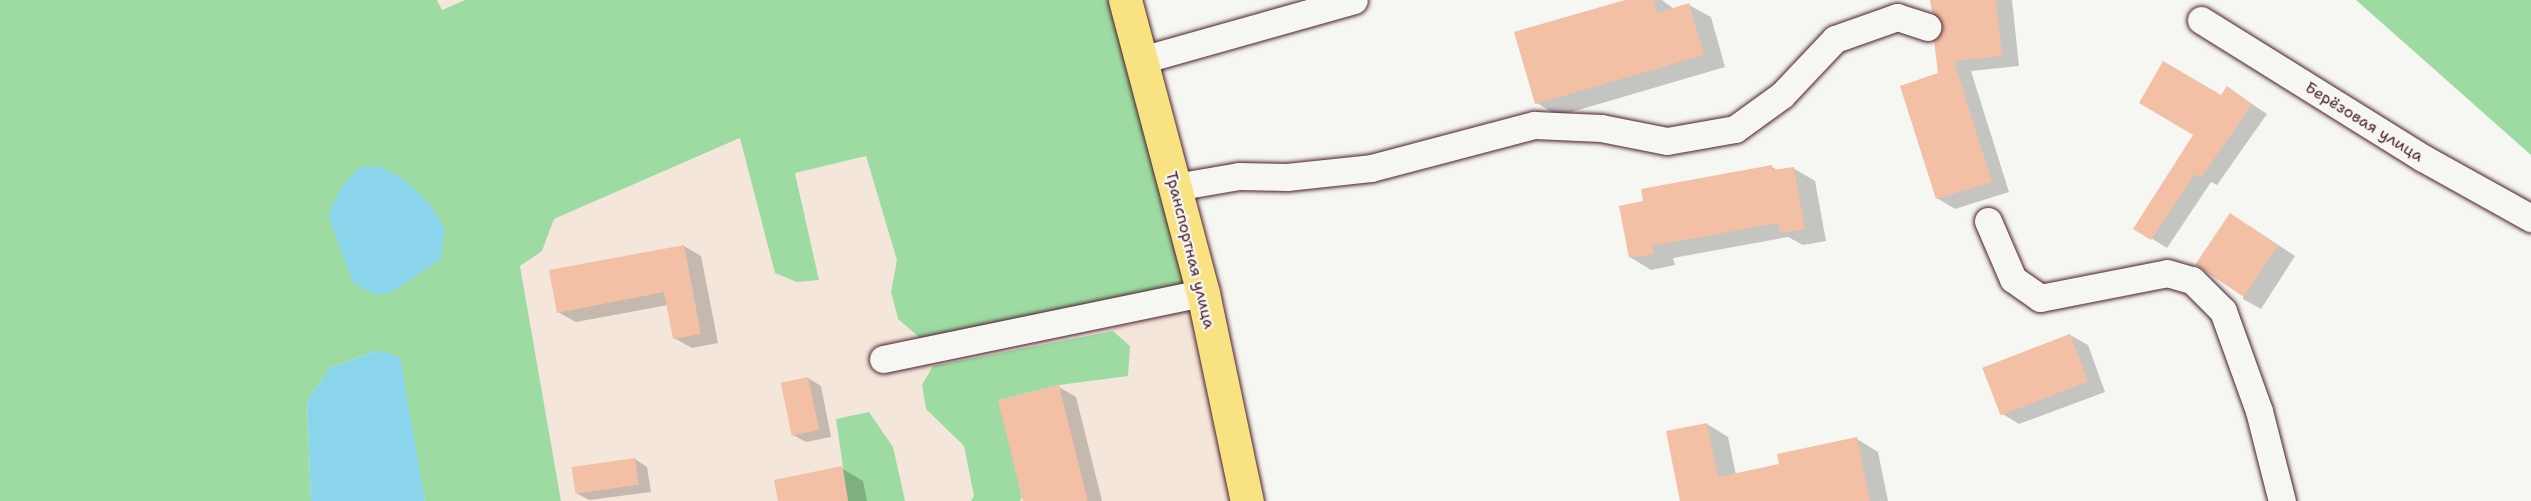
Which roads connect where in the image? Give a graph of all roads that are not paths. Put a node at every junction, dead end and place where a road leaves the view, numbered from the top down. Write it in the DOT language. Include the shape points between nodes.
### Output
graph roads {
  1 [pos="1125,0"];
  2 [pos="1354,0"];
  3 [pos="2201,20"];
  4 [pos="1927,27"];
  5 [pos="1141,60"];
  6 [pos="1174,187"];
  7 [pos="2531,218"];
  8 [pos="1988,221"];
  9 [pos="1203,293"];
  10 [pos="883,359"];
  11 [pos="1247,501"];
  12 [pos="2283,501"];
  1 -- 5 [label="main road, Транспортная улица"];
  2 -- 5 [label="street"];
  3 -- 7 [label="street, Берёзовая улица" via="2422,158"];
  4 -- 6 [label="street" via="1897,17 1835,39 1782,95 1735,129 1667,141 1601,128 1534,125 1371,168 1287,177 1239,176"];
  5 -- 6 [label="main road, Транспортная улица"];
  6 -- 9 [label="main road, Транспортная улица"];
  8 -- 12 [label="street" via="2013,279 2040,298 2167,273 2192,280 2223,311 2259,411"];
  9 -- 10 [label="street"];
  9 -- 11 [label="main road, Транспортная улица"];
}
